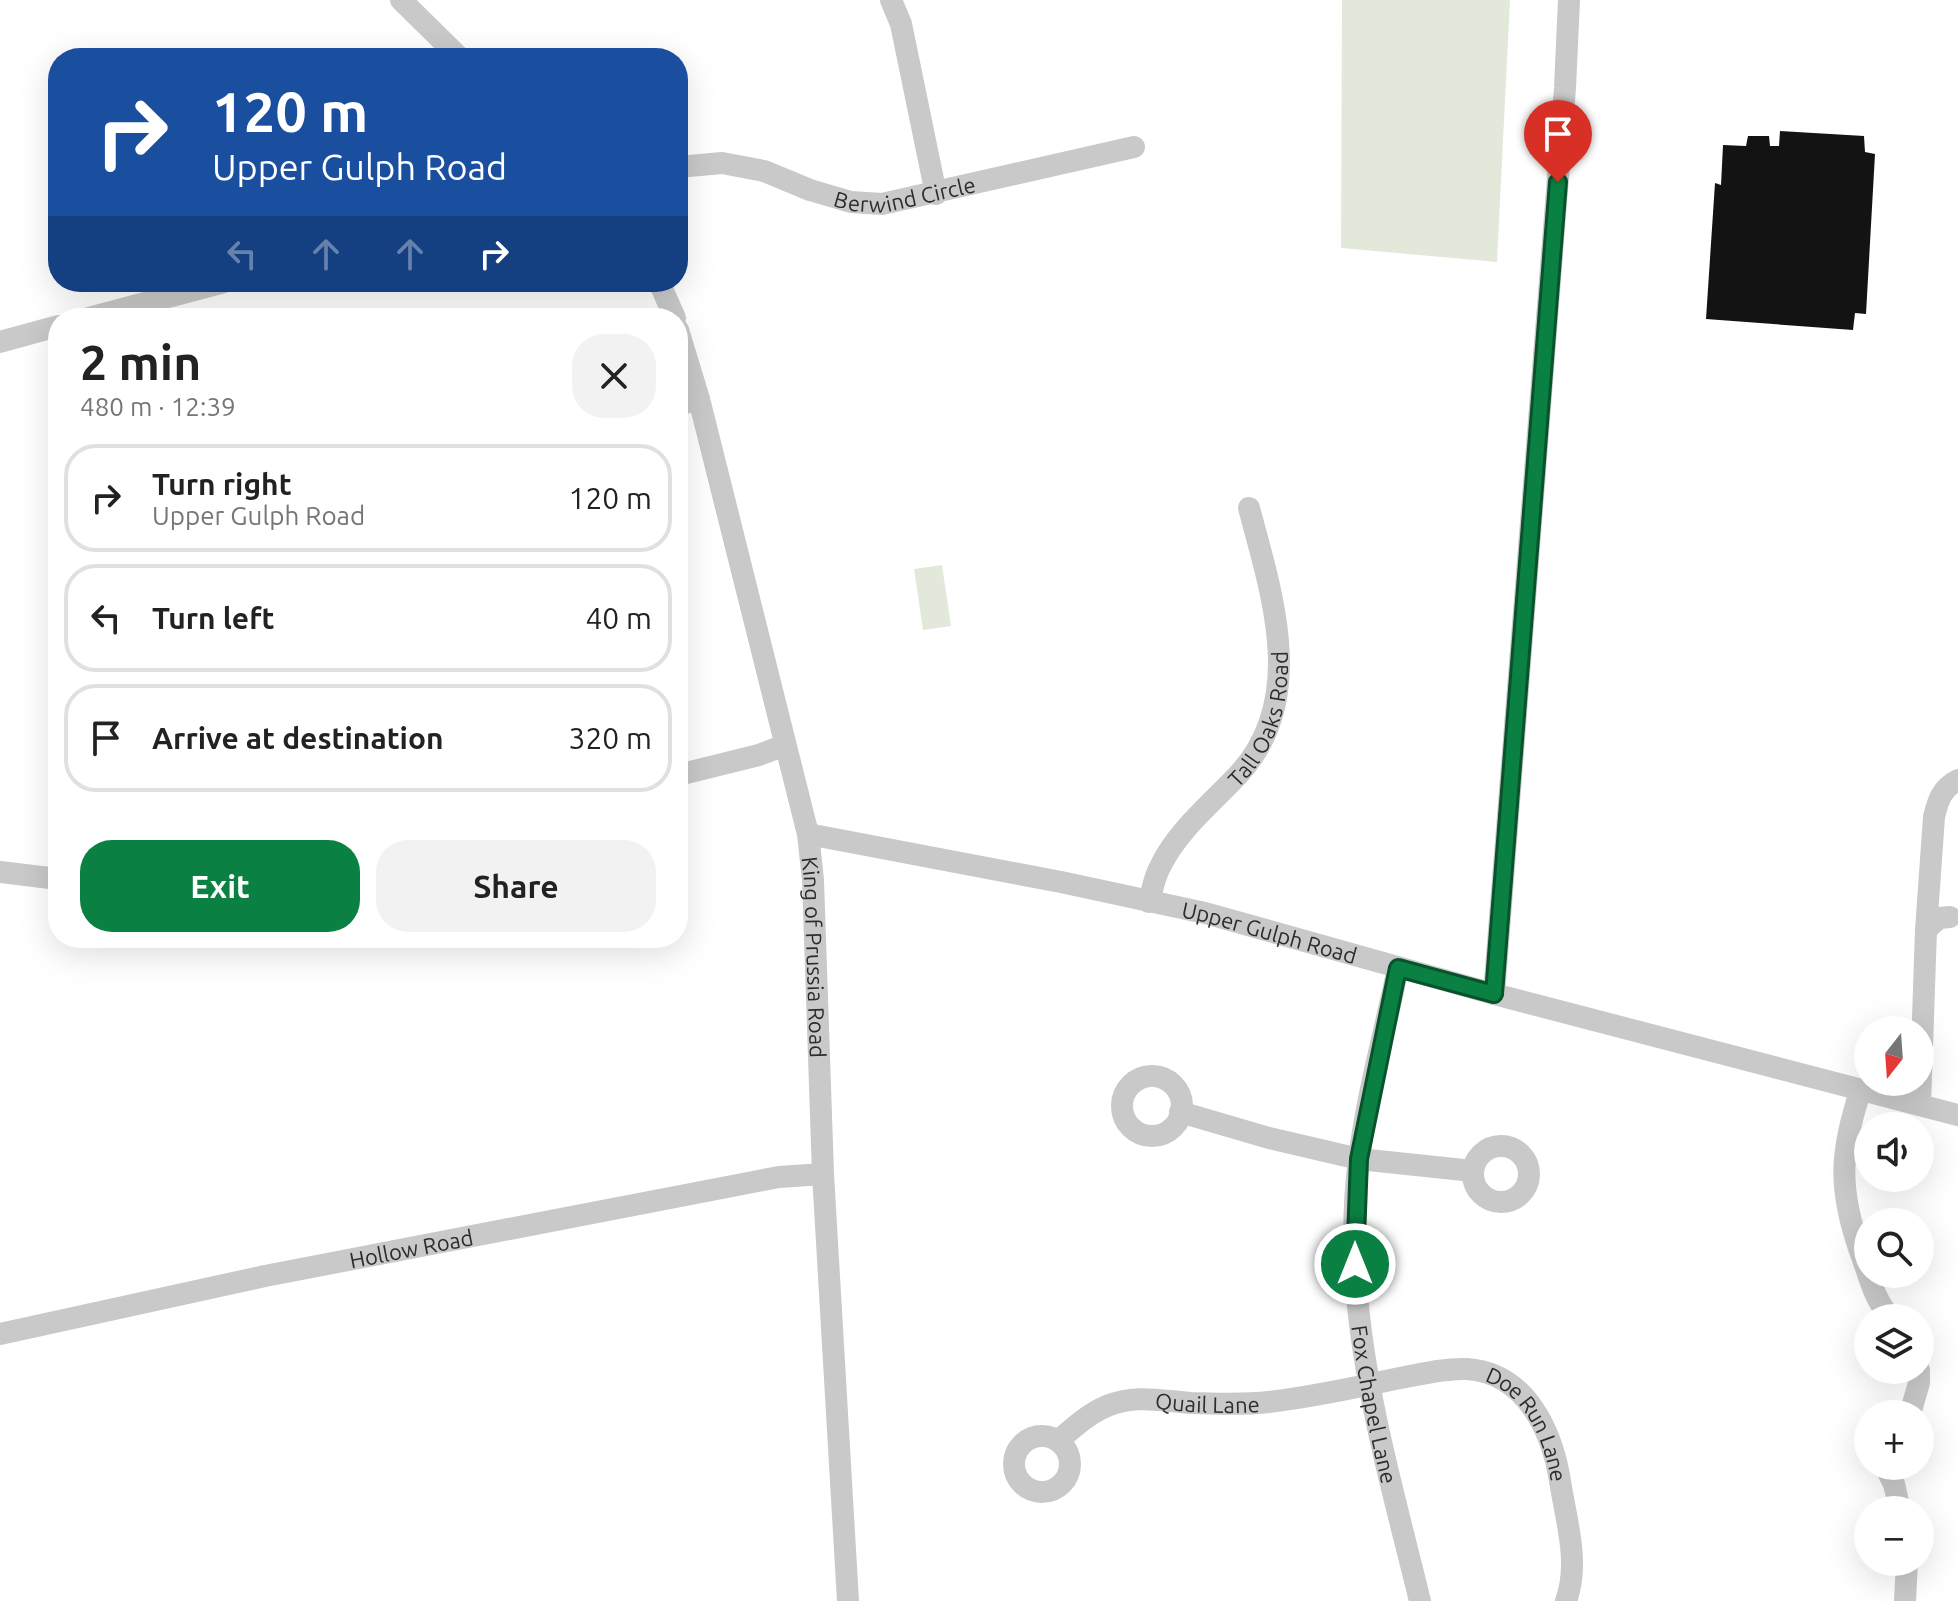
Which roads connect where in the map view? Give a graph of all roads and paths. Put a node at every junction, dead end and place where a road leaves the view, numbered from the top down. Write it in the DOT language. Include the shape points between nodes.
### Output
graph roads {
  1 [pos="401,0"];
  2 [pos="891,0"];
  3 [pos="1569,0"];
  4 [pos="450,48"];
  5 [pos="1134,147"];
  6 [pos="688,166"];
  7 [pos="936,194"];
  8 [pos="186,292"];
  9 [pos="126,308"];
  10 [pos="48,329"];
  11 [pos="0,342"];
  12 [pos="689,402"];
  13 [pos="1249,508"];
  14 [pos="785,745"];
  15 [pos="688,773"];
  16 [pos="1958,780"];
  17 [pos="808,834"];
  18 [pos="0,872"];
  19 [pos="48,878"];
  20 [pos="1149,902"];
  21 [pos="1950,917"];
  22 [pos="1926,930"];
  23 [pos="1398,968"];
  24 [pos="1494,994"];
  25 [pos="1854,1087"];
  26 [pos="1859,1096"];
  27 [pos="1887,1096"];
  28 [pos="1920,1105"];
  29 [pos="1180,1112"];
  30 [pos="1958,1115"];
  31 [pos="1359,1159"];
  32 [pos="1473,1171"];
  33 [pos="823,1174"];
  34 [pos="1880,1304"];
  35 [pos="0,1334"];
  36 [pos="1368,1385"];
  37 [pos="1058,1441"];
  38 [pos="1906,1576"];
  39 [pos="848,1601"];
  40 [pos="1420,1601"];
  41 [pos="1566,1601"];
  42 [pos="1905,1601"];
  1 -- 4 [label="street"];
  2 -- 7 [label="street" via="901,24"];
  3 -- 24 [label="street"];
  5 -- 7 [label="street, Berwind Circle"];
  6 -- 7 [label="street, Berwind Circle" via="722,163 764,171 851,202 882,204"];
  8 -- 9 [label="street"];
  10 -- 11 [label="street"];
  12 -- 14 [label="street, King of Prussia Road"];
  13 -- 20 [label="street, Tall Oaks Road" via="1274,602 1280,679 1274,713 1242,771 1169,852"];
  14 -- 15 [label="street"];
  14 -- 17 [label="street, King of Prussia Road"];
  16 -- 22 [label="street" via="1944,789 1936,808"];
  17 -- 20 [label="street, Upper Gulph Road"];
  17 -- 33 [label="street, King of Prussia Road"];
  18 -- 19 [label="street"];
  20 -- 23 [label="street, Upper Gulph Road"];
  21 -- 22 [label="street" via="1939,918"];
  22 -- 28 [label="street"];
  23 -- 24 [label="street, Upper Gulph Road"];
  23 -- 31 [label="street, Fox Chapel Lane"];
  24 -- 25 [label="street, Upper Gulph Road"];
  26 -- 34 [label="street" via="1844,1151 1843,1191 1868,1281"];
  27 -- 28 [label="street, Upper Gulph Road"];
  28 -- 30 [label="street, Upper Gulph Road"];
  29 -- 31 [label="street"];
  31 -- 32 [label="street"];
  31 -- 36 [label="street, Fox Chapel Lane" via="1355,1264"];
  33 -- 35 [label="street, Hollow Road" via="779,1177 265,1276"];
  33 -- 39 [label="street, King of Prussia Road"];
  36 -- 37 [label="street, Quail Lane" via="1269,1402 1131,1399 1092,1413"];
  36 -- 40 [label="street, Fox Chapel Lane"];
  36 -- 41 [label="street, Doe Run Lane" via="1467,1369 1503,1380 1529,1401 1557,1465 1573,1562"];
  38 -- 42 [label="street"];
}
